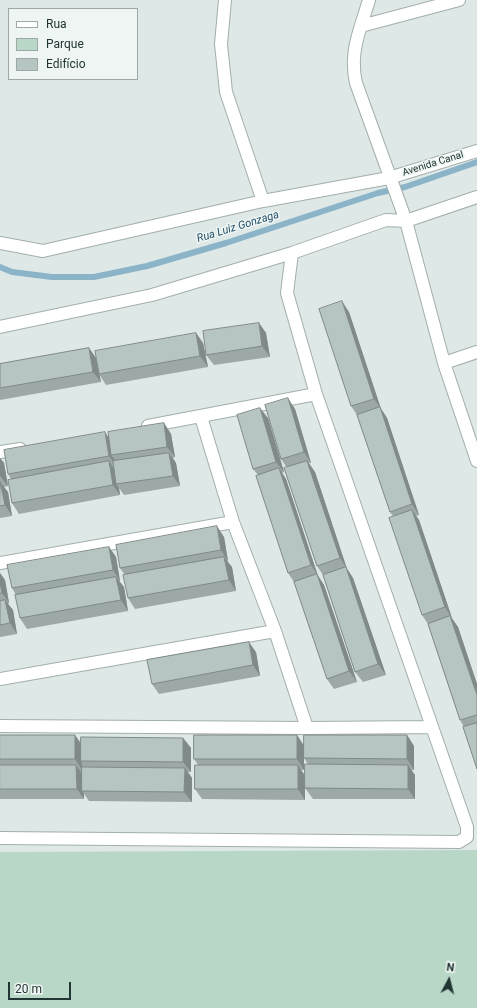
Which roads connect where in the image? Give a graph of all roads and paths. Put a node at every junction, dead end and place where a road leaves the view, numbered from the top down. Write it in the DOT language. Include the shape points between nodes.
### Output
graph roads {
  1 [pos="225,0"];
  2 [pos="369,0"];
  3 [pos="459,0"];
  4 [pos="361,26"];
  5 [pos="477,151"];
  6 [pos="391,181"];
  7 [pos="477,197"];
  8 [pos="263,201"];
  9 [pos="403,216"];
  10 [pos="0,243"];
  11 [pos="292,252"];
  12 [pos="0,327"];
  13 [pos="477,352"];
  14 [pos="444,363"];
  15 [pos="316,394"];
  16 [pos="201,417"];
  17 [pos="139,428"];
  18 [pos="31,447"];
  19 [pos="0,452"];
  20 [pos="477,461"];
  21 [pos="233,522"];
  22 [pos="0,563"];
  23 [pos="275,631"];
  24 [pos="0,679"];
  25 [pos="0,726"];
  26 [pos="430,727"];
  27 [pos="307,728"];
  28 [pos="0,838"];
  1 -- 8 [label="street" via="221,44 226,92"];
  2 -- 4 [label="street"];
  3 -- 4 [label="street"];
  4 -- 6 [label="street" via="353,66 356,83"];
  5 -- 6 [label="street, Avenida Canal"];
  6 -- 8 [label="street, Avenida Canal"];
  6 -- 9 [label="street"];
  7 -- 9 [label="street"];
  8 -- 10 [label="street, Avenida Canal" via="43,251"];
  9 -- 11 [label="street"];
  9 -- 14 [label="street"];
  11 -- 12 [label="street" via="152,295"];
  11 -- 15 [label="street" via="287,292"];
  13 -- 14 [label="street"];
  14 -- 20 [label="street"];
  15 -- 16 [label="street"];
  15 -- 26 [label="street"];
  16 -- 17 [label="street"];
  16 -- 21 [label="street"];
  18 -- 19 [label="street"];
  21 -- 22 [label="street"];
  21 -- 23 [label="street"];
  23 -- 24 [label="street"];
  23 -- 27 [label="street"];
  25 -- 27 [label="street"];
  26 -- 27 [label="street"];
  26 -- 28 [label="street" via="467,827 467,837 459,842"];
}
